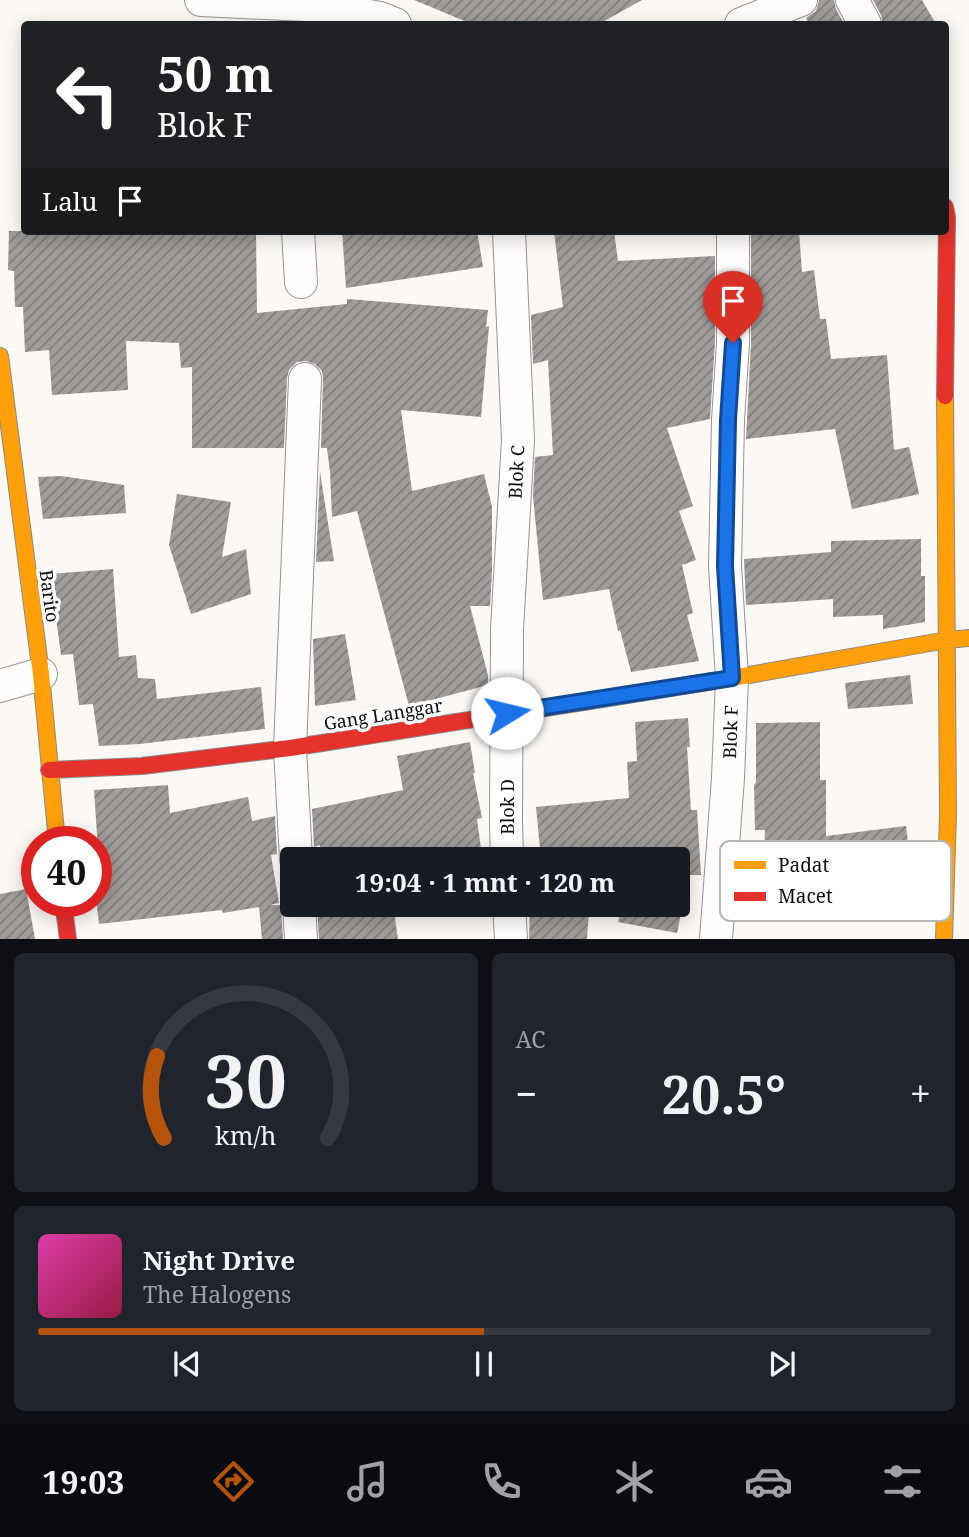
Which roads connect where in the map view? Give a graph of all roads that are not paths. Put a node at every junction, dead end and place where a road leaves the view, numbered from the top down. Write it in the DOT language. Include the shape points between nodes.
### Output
graph roads {
  1 [pos="201,0"];
  2 [pos="801,0"];
  3 [pos="852,0"];
  4 [pos="283,14"];
  5 [pos="388,21"];
  6 [pos="748,21"];
  7 [pos="863,21"];
  8 [pos="298,235"];
  9 [pos="509,235"];
  10 [pos="733,235"];
  11 [pos="947,235"];
  12 [pos="301,282"];
  13 [pos="0,356"];
  14 [pos="305,379"];
  15 [pos="969,638"];
  16 [pos="947,640"];
  17 [pos="41,674"];
  18 [pos="732,678"];
  19 [pos="0,686"];
  20 [pos="507,713"];
  21 [pos="290,748"];
  22 [pos="49,770"];
  23 [pos="55,826"];
  24 [pos="724,841"];
  25 [pos="947,841"];
  26 [pos="295,847"];
  27 [pos="507,847"];
  28 [pos="720,889"];
  29 [pos="66,917"];
  30 [pos="299,917"];
  31 [pos="509,917"];
  32 [pos="945,921"];
  33 [pos="68,939"];
  34 [pos="300,939"];
  35 [pos="510,939"];
  36 [pos="716,939"];
  37 [pos="944,939"];
  1 -- 4 [label="street"];
  2 -- 6 [label="street"];
  3 -- 7 [label="street"];
  4 -- 5 [label="street" via="306,5"];
  8 -- 12 [label="street"];
  9 -- 20 [label="street, Blok C" via="518,440"];
  10 -- 18 [label="street, Blok F" via="725,566"];
  11 -- 16 [label="street"];
  13 -- 17 [label="street, Barito"];
  14 -- 21 [label="street"];
  15 -- 16 [label="street, Gang Langgar"];
  16 -- 18 [label="street, Gang Langgar"];
  16 -- 25 [label="street"];
  17 -- 19 [label="street"];
  17 -- 22 [label="street, Barito"];
  18 -- 20 [label="street, Gang Langgar"];
  18 -- 24 [label="street, Blok F"];
  20 -- 21 [label="street, Gang Langgar"];
  20 -- 27 [label="street, Blok D"];
  21 -- 22 [label="street, Gang Langgar" via="142,766"];
  21 -- 26 [label="street"];
  22 -- 23 [label="street, Barito"];
  28 -- 36 [label="street, Blok F"];
  29 -- 33 [label="street"];
  30 -- 34 [label="street"];
  31 -- 35 [label="street"];
  32 -- 37 [label="street"];
}
